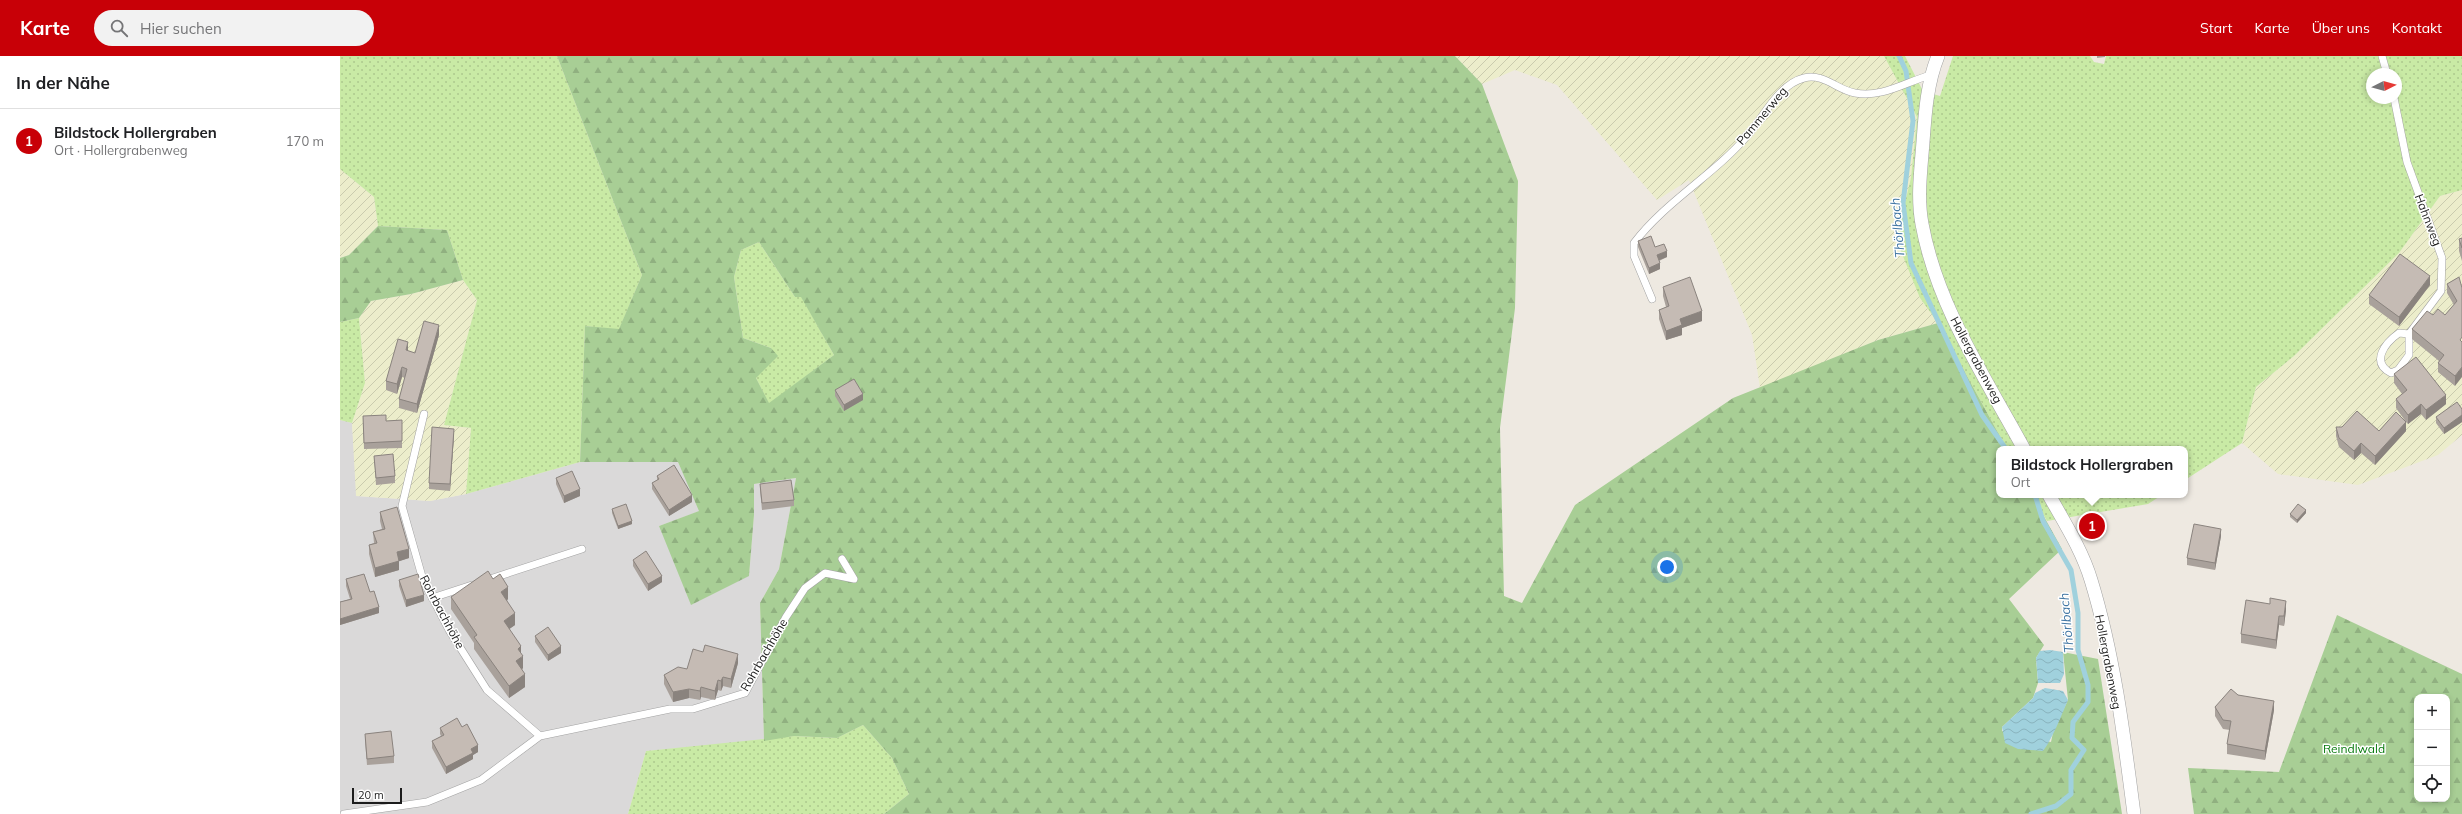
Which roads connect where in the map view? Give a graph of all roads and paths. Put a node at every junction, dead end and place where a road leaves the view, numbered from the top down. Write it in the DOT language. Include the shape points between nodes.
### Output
graph roads {
  1 [pos="1938,56"];
  2 [pos="2382,56"];
  3 [pos="2385,68"];
  4 [pos="1931,75"];
  5 [pos="2395,104"];
  6 [pos="1652,299"];
  7 [pos="2409,334"];
  8 [pos="424,414"];
  9 [pos="2022,446"];
  10 [pos="2051,498"];
  11 [pos="582,549"];
  12 [pos="842,559"];
  13 [pos="432,598"];
  14 [pos="540,736"];
  15 [pos="344,814"];
  16 [pos="2134,814"];
  1 -- 4 [label="street, Hollergrabenweg"];
  2 -- 3 [label="lane"];
  4 -- 6 [label="lane, Pammerweg" via="1882,94 1854,93 1816,76 1788,84 1748,136 1658,217 1634,243 1634,256"];
  4 -- 9 [label="street, Hollergrabenweg" via="1920,184 1922,222 1931,263 1957,328"];
  5 -- 7 [label="lane, Hahnweg" via="2407,162 2442,258 2440,291"];
  7 -- 7 [label="lane" via="2409,355 2398,370 2391,373 2384,369 2380,360 2382,349 2399,333"];
  8 -- 13 [label="lane, Rohrbachhöhe" via="402,506 423,580"];
  10 -- 16 [label="street, Hollergrabenweg" via="2076,544 2091,579 2109,655"];
  11 -- 13 [label="lane"];
  12 -- 14 [label="lane, Rohrbachhöhe" via="854,579 825,574 805,588 786,617 745,693 693,709 670,710"];
  13 -- 14 [label="lane, Rohrbachhöhe" via="487,690"];
  14 -- 15 [label="lane, Rohrbachhöhe" via="481,780 427,802"];
}
